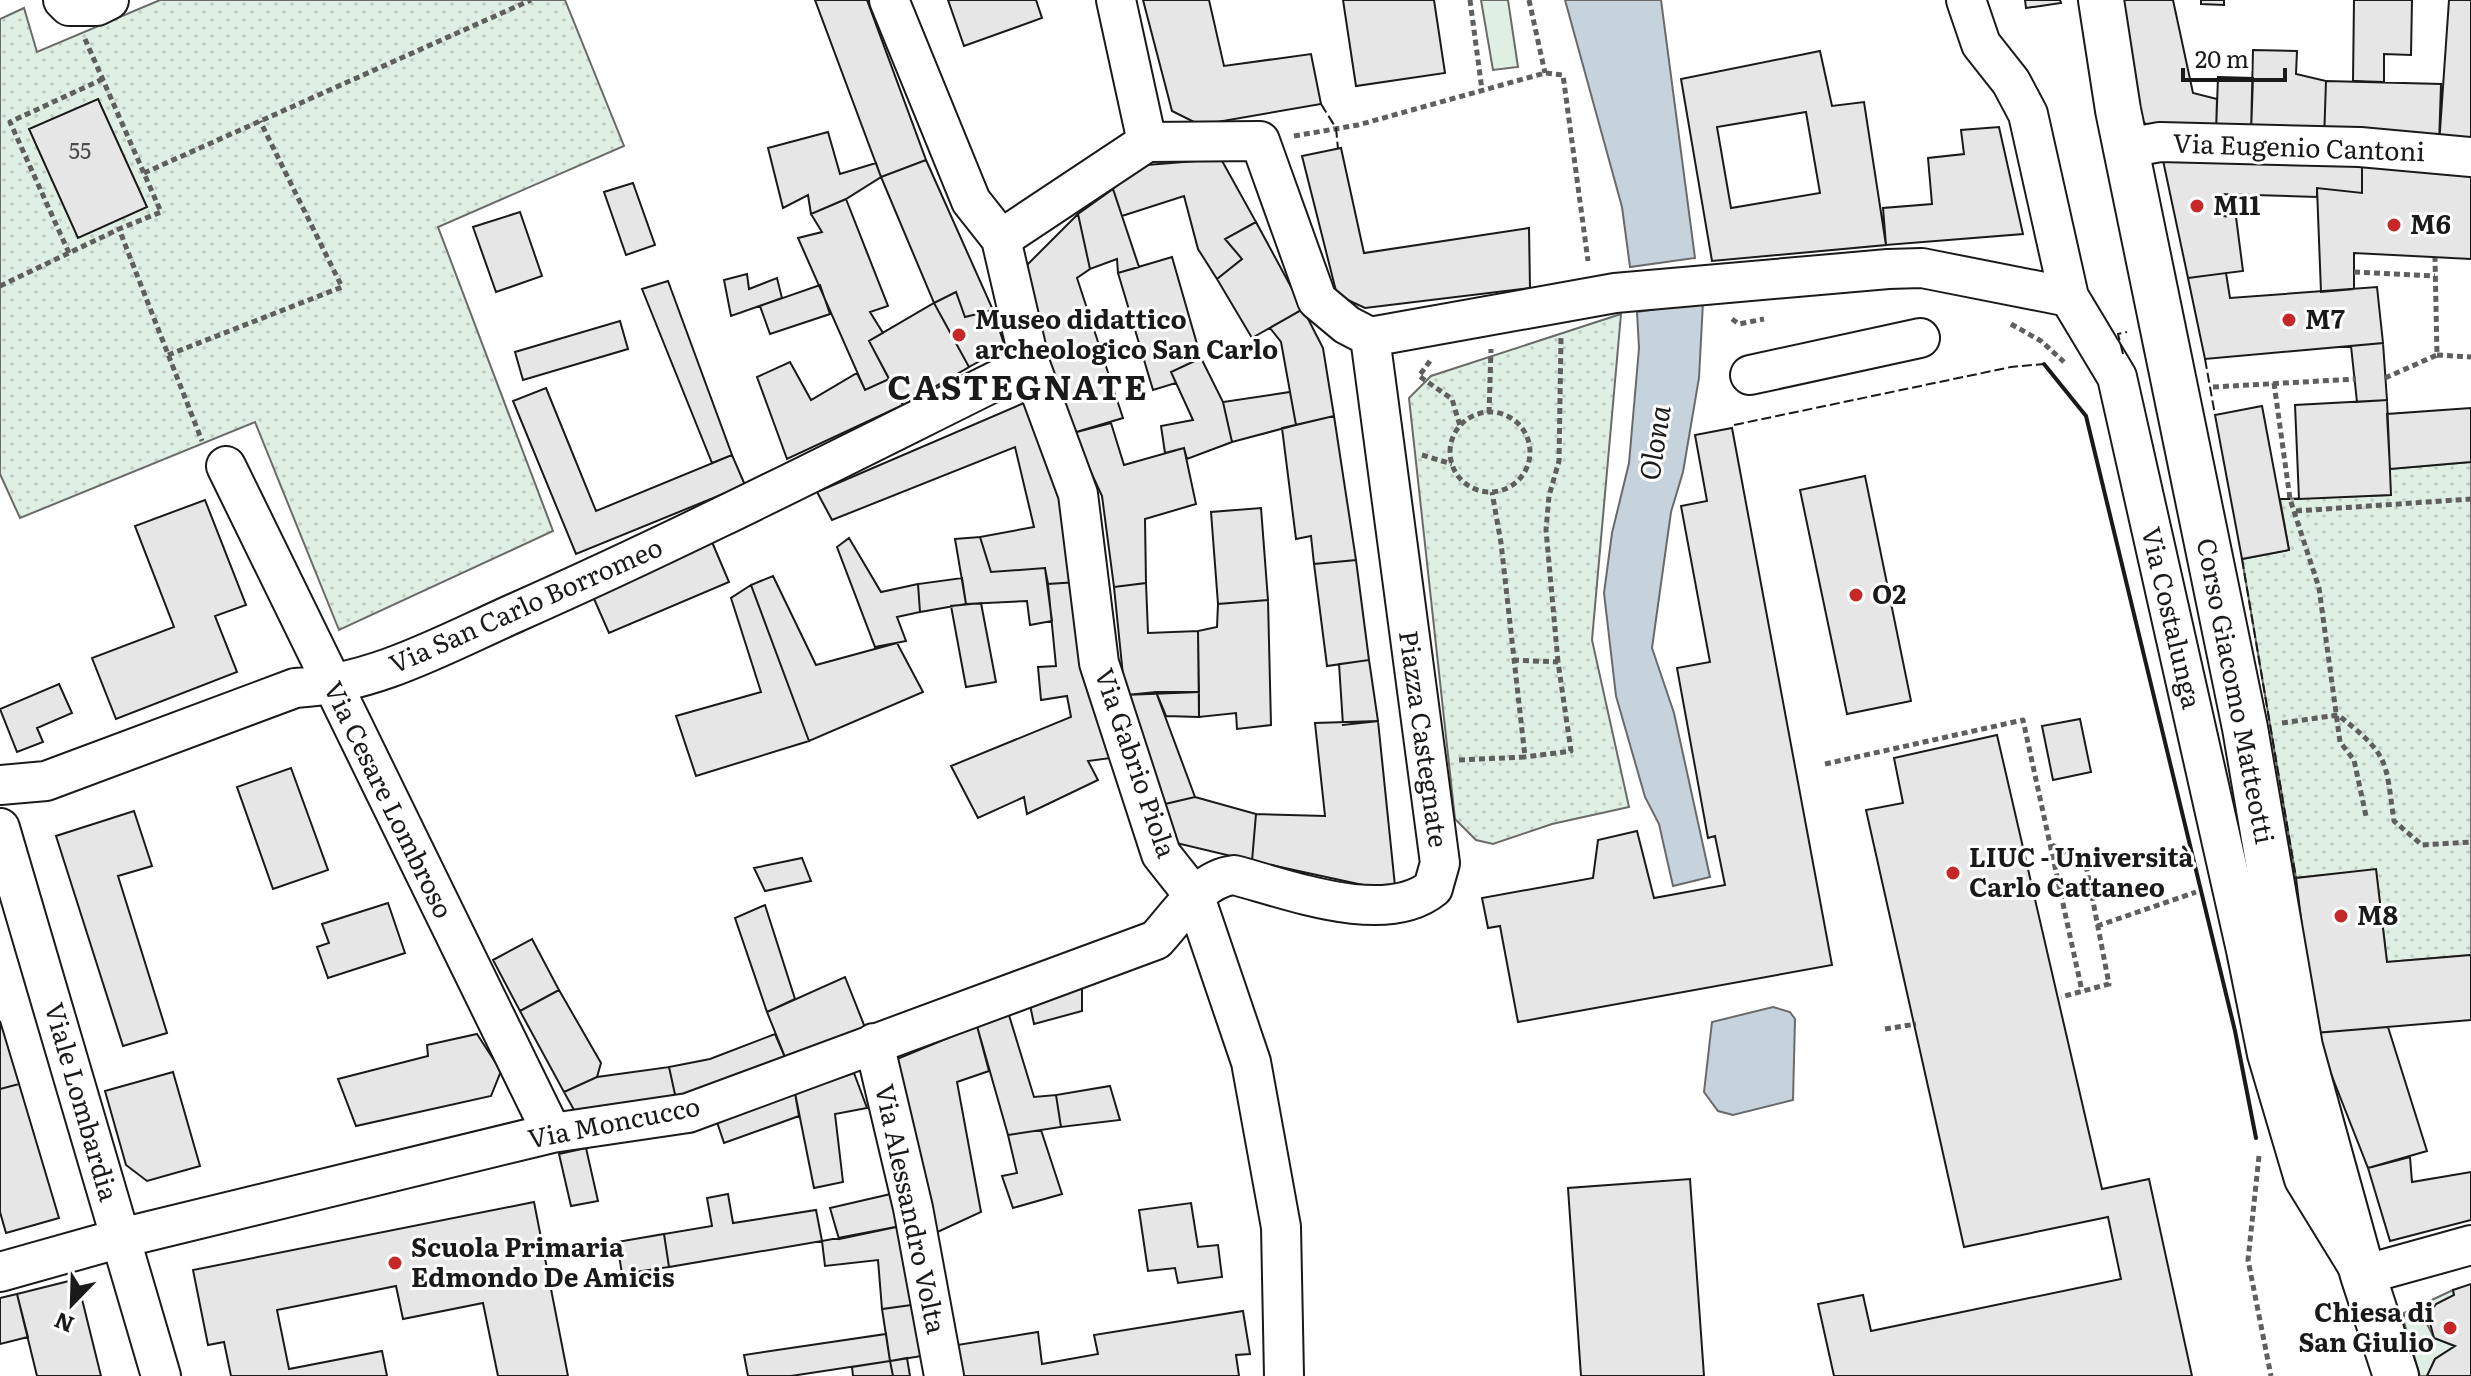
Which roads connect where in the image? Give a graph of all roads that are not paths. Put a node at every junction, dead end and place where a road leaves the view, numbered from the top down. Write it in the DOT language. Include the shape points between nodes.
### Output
graph roads {
  1 [pos="109,0"];
  2 [pos="889,0"];
  3 [pos="1116,0"];
  4 [pos="1966,0"];
  5 [pos="2101,0"];
  6 [pos="66,3"];
  7 [pos="1147,142"];
  8 [pos="2127,148"];
  9 [pos="2471,157"];
  10 [pos="1001,239"];
  11 [pos="2069,297"];
  12 [pos="1370,337"];
  13 [pos="1920,338"];
  14 [pos="1030,364"];
  15 [pos="1750,375"];
  16 [pos="226,466"];
  17 [pos="331,686"];
  18 [pos="0,785"];
  19 [pos="0,828"];
  20 [pos="1195,897"];
  21 [pos="2246,950"];
  22 [pos="874,1043"];
  23 [pos="2300,1047"];
  24 [pos="552,1133"];
  25 [pos="121,1238"];
  26 [pos="2471,1245"];
  27 [pos="0,1272"];
  28 [pos="2363,1275"];
  29 [pos="161,1376"];
  30 [pos="944,1376"];
  31 [pos="1284,1376"];
  32 [pos="2396,1376"];
  1 -- 6 [label="street" via="97,6"];
  2 -- 10 [label="street" via="971,201"];
  3 -- 7 [label="street"];
  4 -- 11 [label="street, Via Costalunga" via="1981,44 2028,114"];
  5 -- 8 [label="main road, Corso Giacomo Matteotti"];
  7 -- 10 [label="street"];
  7 -- 12 [label="street" via="1260,141 1317,300"];
  8 -- 9 [label="street, Via Eugenio Cantoni" via="2160,142 2360,147"];
  8 -- 23 [label="main road, Corso Giacomo Matteotti" via="2245,728"];
  10 -- 14 [label="street, Via Gabrio Piola"];
  11 -- 12 [label="street" via="1922,268 1601,296"];
  11 -- 21 [label="street, Via Costalunga" via="2117,377"];
  12 -- 20 [label="street, Piazza Castegnate" via="1439,877 1425,894 1398,904 1352,904 1234,875 1209,881"];
  13 -- 15 [label="street"];
  14 -- 17 [label="street, Via San Carlo Borromeo" via="591,579 376,674"];
  14 -- 20 [label="street, Via Gabrio Piola" via="1078,494 1099,663 1161,854"];
  16 -- 17 [label="street, Via Cesare Lombroso"];
  17 -- 18 [label="street, Via San Carlo Borromeo" via="295,688 46,781"];
  17 -- 24 [label="street, Via Cesare Lombroso"];
  19 -- 25 [label="street, Viale Lombardia"];
  20 -- 22 [label="street, Via Moncucco" via="1156,940"];
  20 -- 31 [label="street, Via Gabrio Piola" via="1251,1062 1268,1152 1281,1227"];
  21 -- 23 [label="street, Via Costalunga"];
  21 -- 28 [label="street, Via Costalunga" via="2267,1054 2304,1179"];
  22 -- 24 [label="street, Via Moncucco" via="688,1113"];
  22 -- 30 [label="street, Via Alessandro Volta" via="913,1208"];
  23 -- 28 [label="main road, Corso Giacomo Matteotti"];
  24 -- 25 [label="street, Via Moncucco"];
  25 -- 27 [label="street, Via Moncucco"];
  25 -- 29 [label="street, Viale Lombardia"];
  26 -- 28 [label="street"];
  28 -- 32 [label="main road, Corso Giacomo Matteotti"];
}
